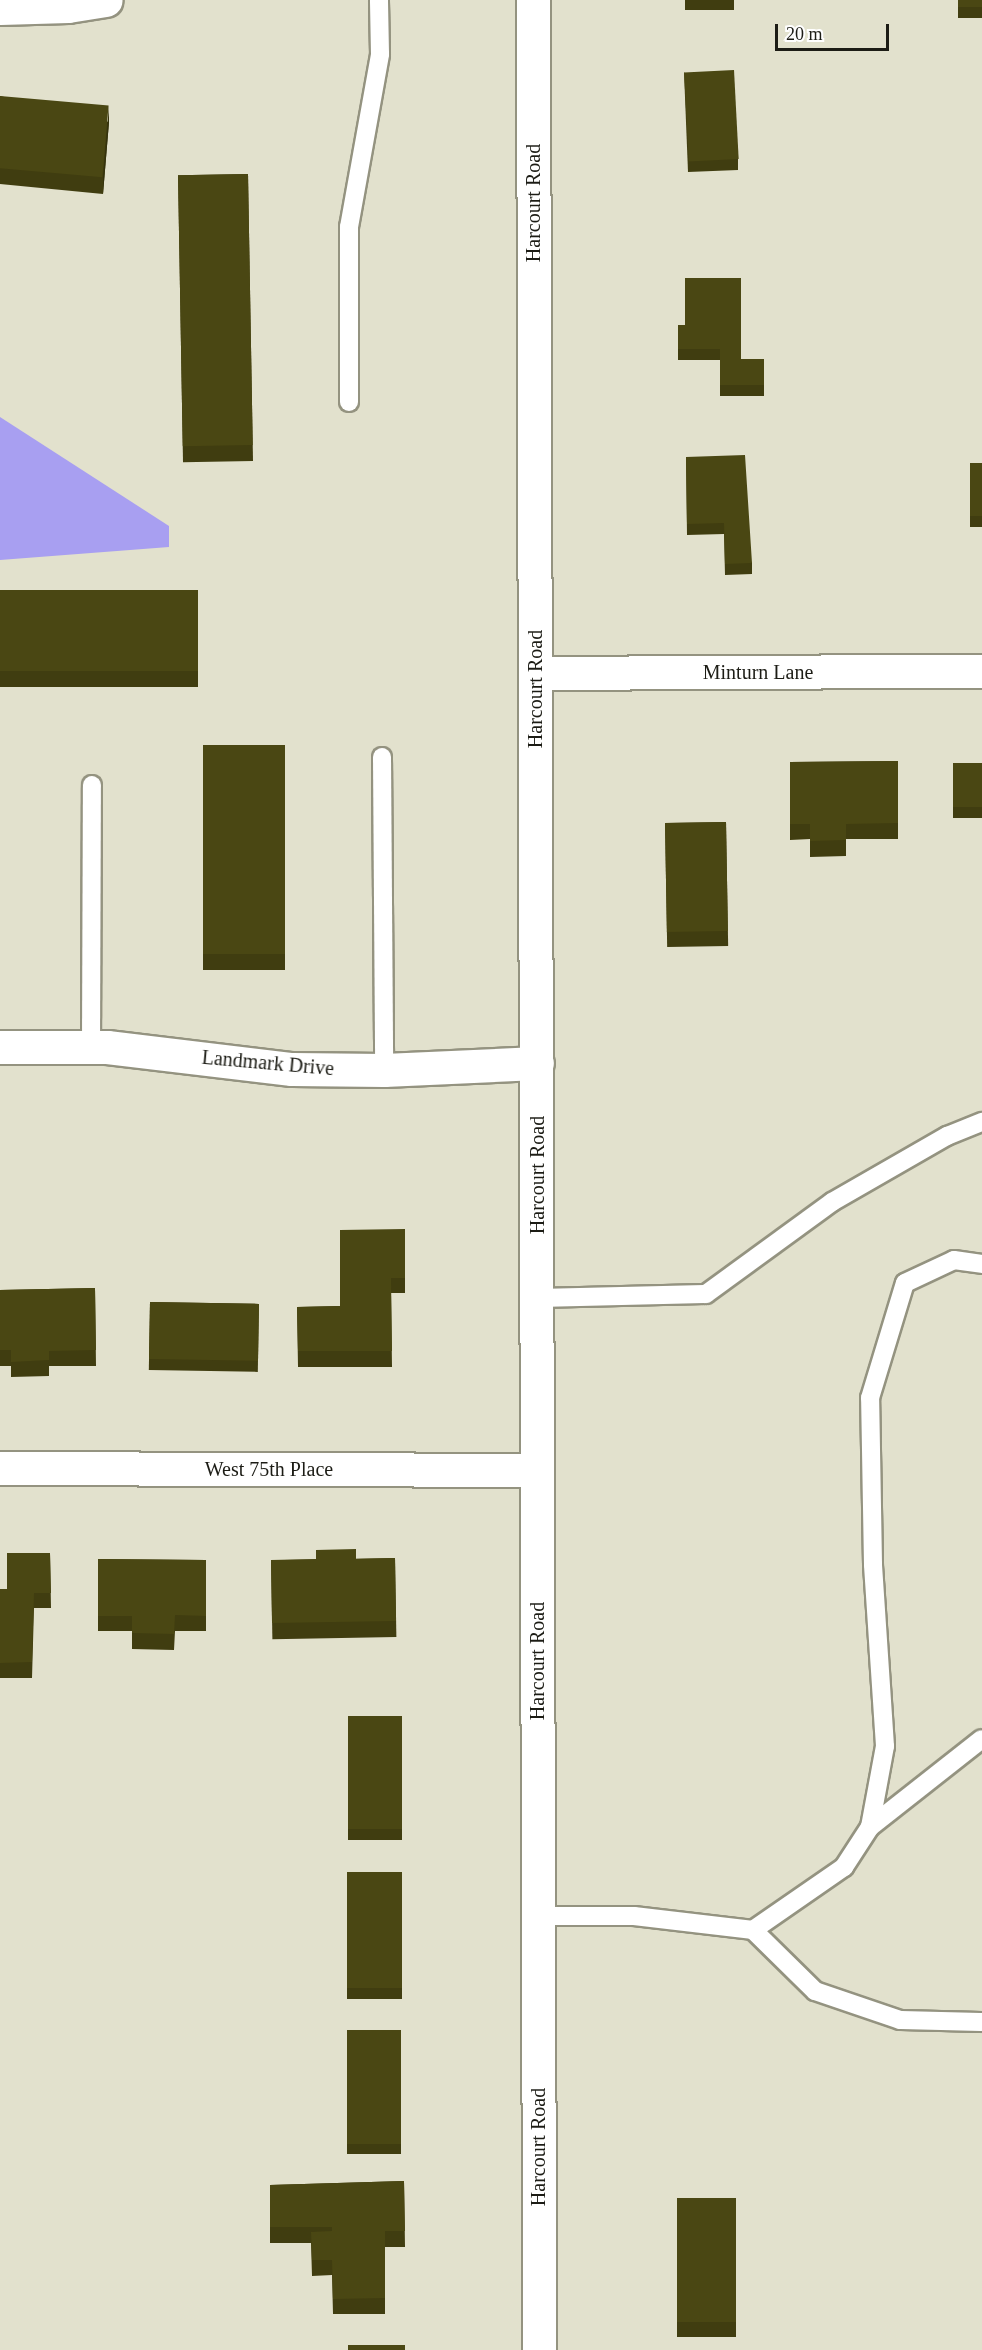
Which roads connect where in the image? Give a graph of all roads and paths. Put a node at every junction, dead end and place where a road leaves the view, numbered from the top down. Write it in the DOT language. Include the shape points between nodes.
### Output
graph roads {
  1 [pos="106,0"];
  2 [pos="380,0"];
  3 [pos="533,0"];
  4 [pos="0,8"];
  5 [pos="349,402"];
  6 [pos="982,670"];
  7 [pos="535,673"];
  8 [pos="382,757"];
  9 [pos="92,785"];
  10 [pos="0,1047"];
  11 [pos="91,1047"];
  12 [pos="537,1063"];
  13 [pos="384,1070"];
  14 [pos="982,1122"];
  15 [pos="982,1264"];
  16 [pos="537,1298"];
  17 [pos="0,1468"];
  18 [pos="537,1470"];
  19 [pos="982,1739"];
  20 [pos="870,1827"];
  21 [pos="538,1916"];
  22 [pos="753,1930"];
  23 [pos="982,2022"];
  24 [pos="539,2350"];
  1 -- 4 [label="street" via="68,6"];
  2 -- 5 [label="lane" via="380,54 349,227"];
  3 -- 7 [label="street, Harcourt Road"];
  6 -- 7 [label="street, Minturn Lane"];
  7 -- 12 [label="street, Harcourt Road"];
  8 -- 13 [label="lane"];
  9 -- 11 [label="lane"];
  10 -- 11 [label="street, Landmark Drive"];
  11 -- 13 [label="street, Landmark Drive" via="292,1069"];
  12 -- 13 [label="street, Landmark Drive"];
  12 -- 16 [label="street, Harcourt Road"];
  14 -- 16 [label="lane" via="947,1136 832,1202 706,1294"];
  15 -- 20 [label="lane" via="954,1260 905,1283 870,1398 873,1564 885,1746"];
  16 -- 18 [label="street, Harcourt Road"];
  17 -- 18 [label="street, West 75th Place"];
  18 -- 21 [label="street, Harcourt Road"];
  19 -- 20 [label="lane"];
  20 -- 22 [label="lane" via="844,1867"];
  21 -- 22 [label="lane" via="634,1916"];
  21 -- 24 [label="street, Harcourt Road"];
  22 -- 23 [label="lane" via="814,1991 900,2020"];
}
